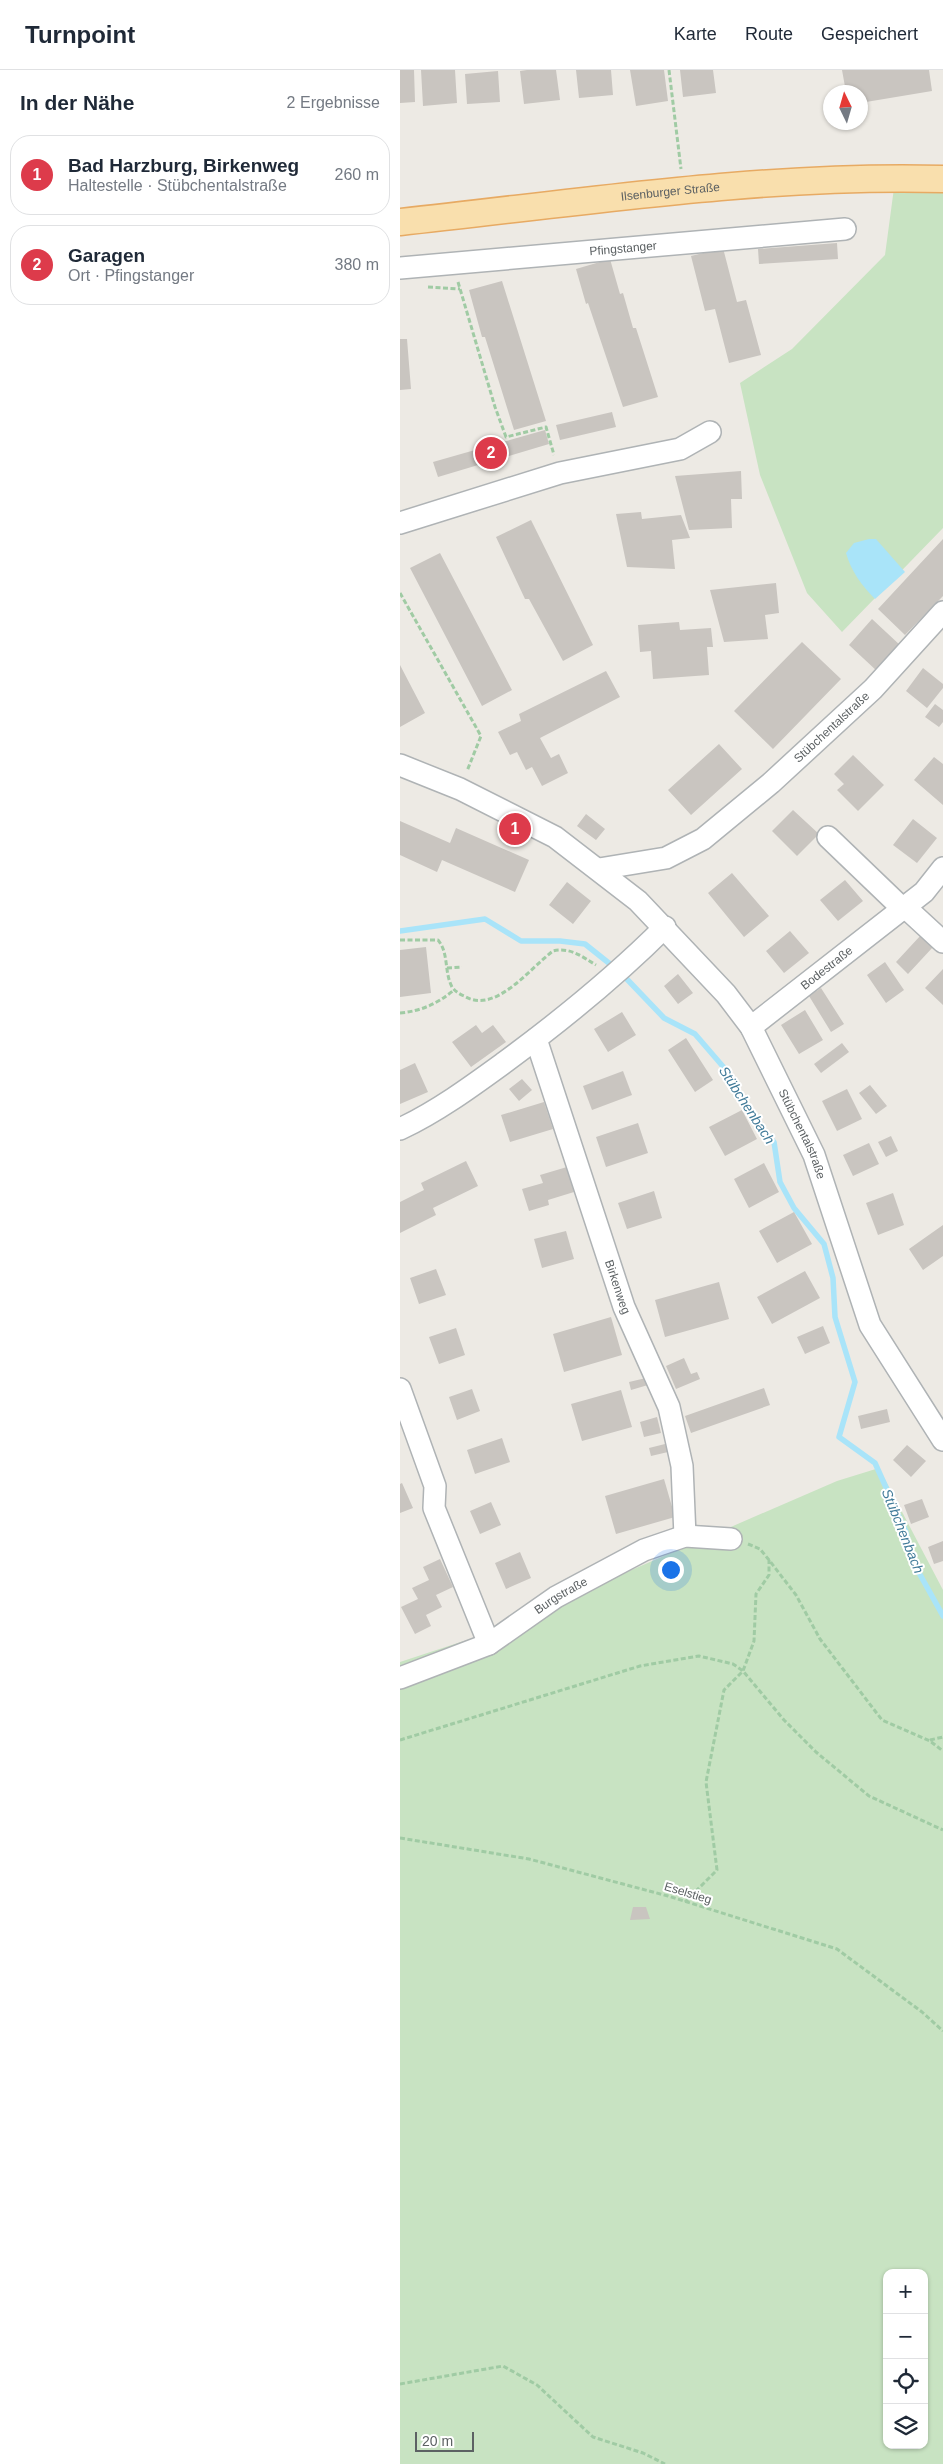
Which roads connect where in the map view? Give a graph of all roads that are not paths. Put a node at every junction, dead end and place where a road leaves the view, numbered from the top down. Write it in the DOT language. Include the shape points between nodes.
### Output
graph roads {
  1 [pos="943,180"];
  2 [pos="400,222"];
  3 [pos="845,229"];
  4 [pos="400,268"];
  5 [pos="710,432"];
  6 [pos="400,523"];
  7 [pos="943,612"];
  8 [pos="400,765"];
  9 [pos="828,837"];
  10 [pos="943,868"];
  11 [pos="598,869"];
  12 [pos="904,908"];
  13 [pos="665,928"];
  14 [pos="943,942"];
  15 [pos="751,1028"];
  16 [pos="536,1039"];
  17 [pos="400,1128"];
  18 [pos="400,1389"];
  19 [pos="943,1440"];
  20 [pos="685,1536"];
  21 [pos="731,1539"];
  22 [pos="489,1644"];
  23 [pos="400,1678"];
  1 -- 2 [label="main road, Ilsenburger Straße" via="801,181"];
  3 -- 4 [label="street, Pfingstanger"];
  5 -- 6 [label="street" via="680,449 560,473"];
  7 -- 11 [label="street, Stübchentalstraße" via="873,689 771,783 703,839 666,858"];
  8 -- 11 [label="street, Stübchentalstraße" via="460,789 556,837"];
  9 -- 12 [label="street"];
  10 -- 12 [label="street, Bodestraße" via="924,892"];
  11 -- 13 [label="street, Stübchentalstraße"];
  12 -- 14 [label="street"];
  12 -- 15 [label="street, Bodestraße"];
  13 -- 15 [label="street, Stübchentalstraße" via="726,994"];
  13 -- 16 [label="street" via="616,975"];
  15 -- 19 [label="street, Stübchentalstraße" via="814,1154 870,1325"];
  16 -- 17 [label="street" via="462,1094"];
  16 -- 20 [label="street, Birkenweg" via="624,1307 669,1408 682,1466"];
  18 -- 22 [label="street" via="435,1486 434,1508"];
  20 -- 21 [label="street, Burgstraße"];
  20 -- 22 [label="street, Burgstraße" via="644,1550 556,1597"];
  22 -- 23 [label="street, Burgstraße"];
}
